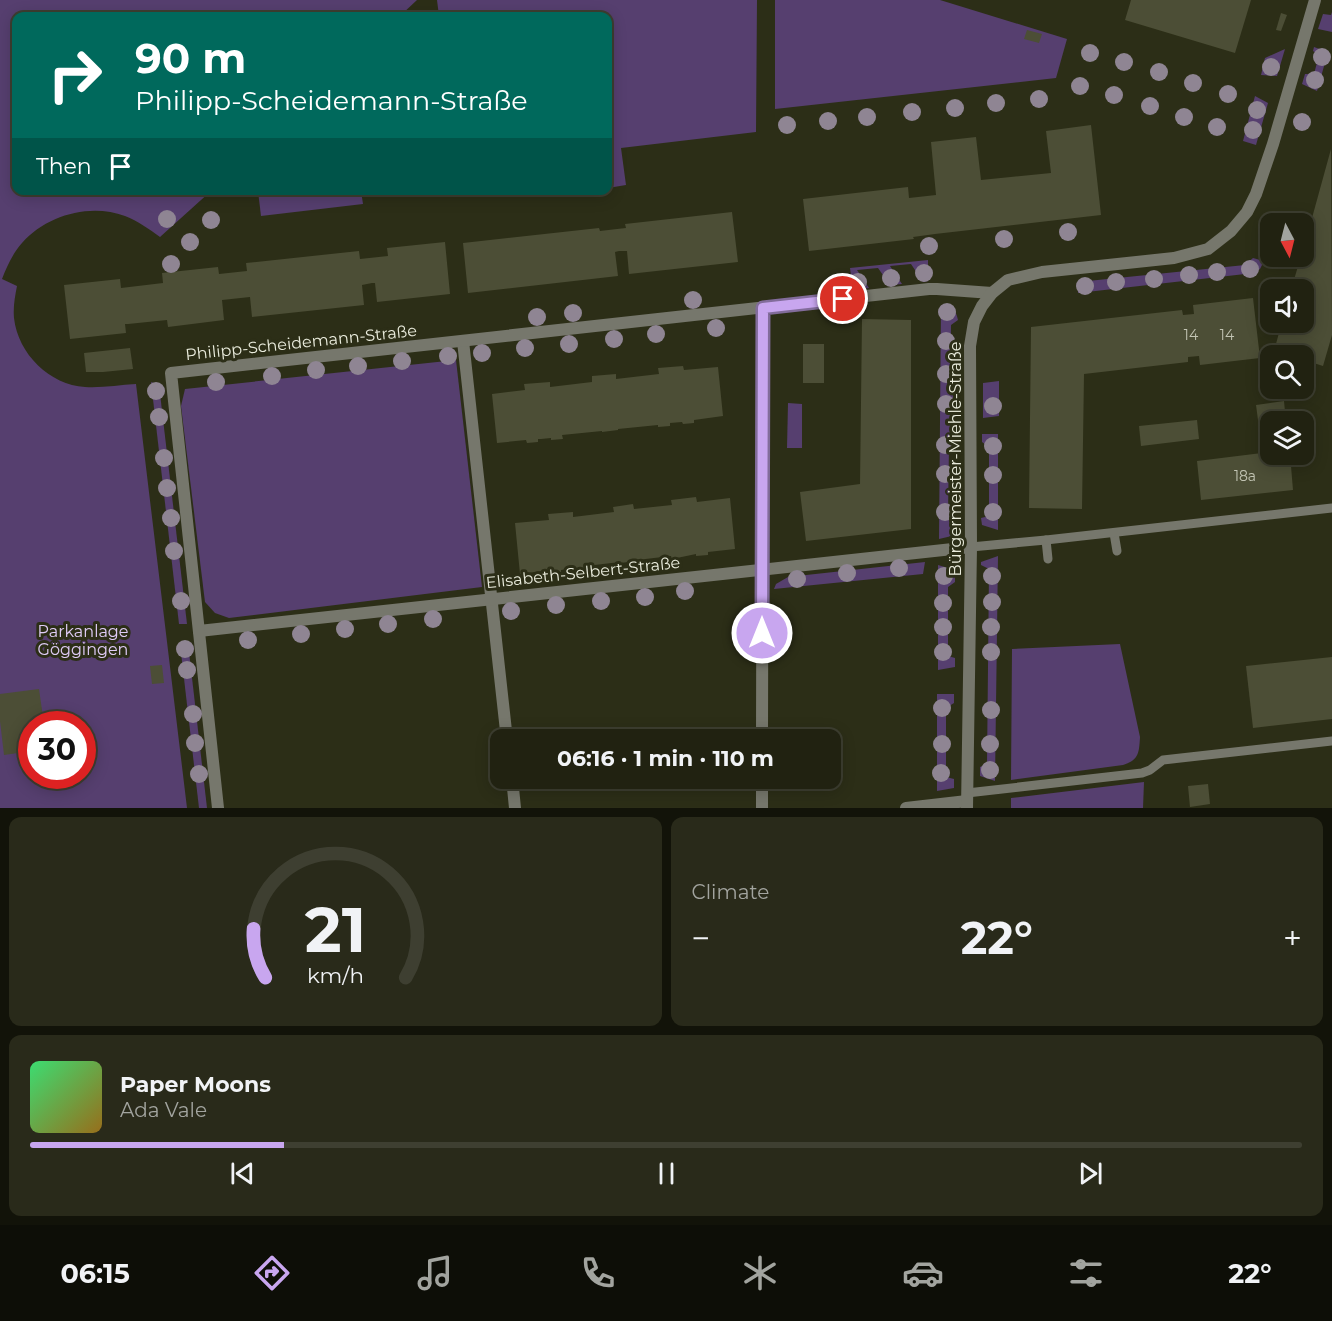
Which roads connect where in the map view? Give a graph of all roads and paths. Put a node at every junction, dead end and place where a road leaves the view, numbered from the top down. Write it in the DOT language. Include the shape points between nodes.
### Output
graph roads {
  1 [pos="1315,0"];
  2 [pos="992,293"];
  3 [pos="763,308"];
  4 [pos="463,341"];
  5 [pos="1332,507"];
  6 [pos="1114,533"];
  7 [pos="1046,540"];
  8 [pos="971,547"];
  9 [pos="1117,551"];
  10 [pos="1048,559"];
  11 [pos="762,569"];
  12 [pos="492,599"];
  13 [pos="199,631"];
  14 [pos="506,729"];
  15 [pos="762,729"];
  16 [pos="1332,741"];
  17 [pos="513,789"];
  18 [pos="762,789"];
  19 [pos="967,801"];
  20 [pos="218,808"];
  21 [pos="515,808"];
  22 [pos="762,808"];
  23 [pos="906,808"];
  1 -- 2 [label="street, Bürgermeister-Miehle-Straße" via="1256,194 1231,231 1208,249 1174,258 1029,274 1008,280"];
  2 -- 3 [label="street, Philipp-Scheidemann-Straße" via="937,289"];
  2 -- 8 [label="street, Bürgermeister-Miehle-Straße" via="974,321 970,346"];
  3 -- 4 [label="street, Philipp-Scheidemann-Straße"];
  3 -- 11 [label="street"];
  4 -- 12 [label="street"];
  4 -- 13 [label="street, Philipp-Scheidemann-Straße" via="171,373"];
  5 -- 6 [label="lane"];
  6 -- 7 [label="lane"];
  6 -- 9 [label="lane"];
  7 -- 8 [label="lane"];
  7 -- 10 [label="lane"];
  8 -- 11 [label="street, Elisabeth-Selbert-Straße"];
  8 -- 19 [label="street, Bürgermeister-Miehle-Straße"];
  11 -- 12 [label="street, Elisabeth-Selbert-Straße"];
  11 -- 15 [label="street"];
  12 -- 13 [label="street, Elisabeth-Selbert-Straße"];
  12 -- 14 [label="street"];
  13 -- 20 [label="street, Philipp-Scheidemann-Straße"];
  16 -- 19 [label="lane" via="1163,760 1142,773"];
  17 -- 21 [label="street"];
  18 -- 22 [label="street"];
  19 -- 23 [label="street"];
}
